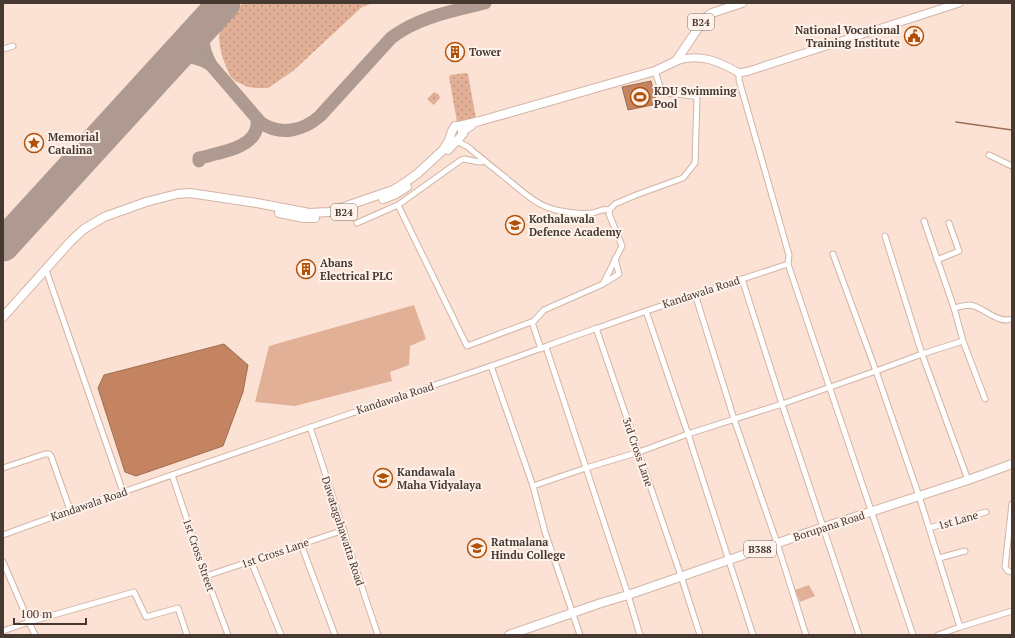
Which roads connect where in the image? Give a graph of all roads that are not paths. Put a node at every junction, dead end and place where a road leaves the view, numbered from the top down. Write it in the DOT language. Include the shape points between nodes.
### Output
graph roads {
  1 [pos="742,3"];
  2 [pos="959,3"];
  3 [pos="13,46"];
  4 [pos="3,48"];
  5 [pos="676,61"];
  6 [pos="655,71"];
  7 [pos="739,73"];
  8 [pos="461,131"];
  9 [pos="453,141"];
  10 [pos="468,147"];
  11 [pos="989,154"];
  12 [pos="484,160"];
  13 [pos="1012,166"];
  14 [pos="398,206"];
  15 [pos="609,210"];
  16 [pos="924,221"];
  17 [pos="357,223"];
  18 [pos="949,223"];
  19 [pos="885,236"];
  20 [pos="834,254"];
  21 [pos="616,259"];
  22 [pos="937,260"];
  23 [pos="788,264"];
  24 [pos="46,270"];
  25 [pos="742,279"];
  26 [pos="603,284"];
  27 [pos="695,294"];
  28 [pos="954,308"];
  29 [pos="646,311"];
  30 [pos="3,317"];
  31 [pos="1012,319"];
  32 [pos="532,322"];
  33 [pos="596,328"];
  34 [pos="963,341"];
  35 [pos="543,348"];
  36 [pos="922,354"];
  37 [pos="491,366"];
  38 [pos="876,371"];
  39 [pos="829,387"];
  40 [pos="985,399"];
  41 [pos="782,404"];
  42 [pos="734,419"];
  43 [pos="310,427"];
  44 [pos="688,434"];
  45 [pos="639,452"];
  46 [pos="1012,464"];
  47 [pos="3,468"];
  48 [pos="586,468"];
  49 [pos="172,475"];
  50 [pos="968,480"];
  51 [pos="533,486"];
  52 [pos="123,492"];
  53 [pos="919,496"];
  54 [pos="1012,504"];
  55 [pos="70,510"];
  56 [pos="872,512"];
  57 [pos="986,512"];
  58 [pos="824,527"];
  59 [pos="929,528"];
  60 [pos="344,530"];
  61 [pos="3,535"];
  62 [pos="777,543"];
  63 [pos="301,544"];
  64 [pos="965,550"];
  65 [pos="938,558"];
  66 [pos="728,560"];
  67 [pos="251,561"];
  68 [pos="3,562"];
  69 [pos="1012,572"];
  70 [pos="206,576"];
  71 [pos="681,576"];
  72 [pos="628,595"];
  73 [pos="1012,611"];
  74 [pos="573,613"];
  75 [pos="30,622"];
  76 [pos="960,627"];
  77 [pos="3,632"];
  78 [pos="523,633"];
  79 [pos="35,635"];
  80 [pos="187,635"];
  81 [pos="228,635"];
  82 [pos="281,635"];
  83 [pos="335,635"];
  84 [pos="378,635"];
  85 [pos="509,635"];
  86 [pos="580,635"];
  87 [pos="640,635"];
  88 [pos="700,635"];
  89 [pos="753,635"];
  90 [pos="806,635"];
  91 [pos="859,635"];
  92 [pos="913,635"];
  93 [pos="938,635"];
  1 -- 5 [label="main road, B24" via="712,13 705,18"];
  2 -- 7 [label="street"];
  3 -- 4 [label="street"];
  5 -- 6 [label="main road"];
  5 -- 7 [label="street" via="689,57 703,58"];
  6 -- 8 [label="main road" via="480,121"];
  6 -- 15 [label="street" via="661,90 665,94 693,96 697,99 695,163 683,178 622,200"];
  7 -- 23 [label="street" via="789,255"];
  8 -- 9 [label="main road, B24" via="455,126 452,131"];
  8 -- 10 [label="street"];
  9 -- 10 [label="street"];
  9 -- 24 [label="main road, B24" via="393,190 330,212 309,213 190,193 146,202 104,217 84,229"];
  10 -- 12 [label="street"];
  11 -- 13 [label="street"];
  12 -- 14 [label="street" via="461,160"];
  12 -- 15 [label="street" via="536,203 552,210 587,213"];
  14 -- 17 [label="street"];
  14 -- 32 [label="street" via="467,346"];
  15 -- 21 [label="street" via="622,246"];
  16 -- 22 [label="street"];
  18 -- 22 [label="street" via="959,251"];
  19 -- 36 [label="street"];
  20 -- 38 [label="street"];
  21 -- 26 [label="street"];
  21 -- 26 [label="street" via="619,274"];
  22 -- 28 [label="street"];
  23 -- 25 [label="street, Kandawala Road"];
  23 -- 39 [label="street"];
  24 -- 30 [label="main road, B24"];
  24 -- 52 [label="street"];
  25 -- 27 [label="street, Kandawala Road"];
  25 -- 41 [label="street"];
  26 -- 32 [label="street" via="544,310"];
  27 -- 29 [label="street, Kandawala Road"];
  27 -- 42 [label="street"];
  28 -- 31 [label="street" via="975,306 1001,319"];
  28 -- 34 [label="street"];
  29 -- 33 [label="street, Kandawala Road"];
  29 -- 44 [label="street"];
  32 -- 35 [label="street"];
  33 -- 35 [label="street, Kandawala Road"];
  33 -- 45 [label="street, 3rd Cross Lane"];
  34 -- 36 [label="street"];
  34 -- 40 [label="street"];
  35 -- 37 [label="street, Kandawala Road"];
  35 -- 48 [label="street"];
  36 -- 38 [label="street"];
  36 -- 50 [label="street"];
  37 -- 43 [label="street, Kandawala Road"];
  37 -- 51 [label="street"];
  38 -- 39 [label="street"];
  38 -- 53 [label="street"];
  39 -- 41 [label="street"];
  39 -- 56 [label="street"];
  41 -- 42 [label="street"];
  41 -- 58 [label="street"];
  42 -- 44 [label="street"];
  42 -- 62 [label="street"];
  43 -- 49 [label="street, Kandawala Road"];
  43 -- 60 [label="street, Dawatagahawatta Road"];
  44 -- 45 [label="street"];
  44 -- 66 [label="street"];
  45 -- 48 [label="street"];
  45 -- 71 [label="street, 3rd Cross Lane"];
  46 -- 50 [label="main road, Borupana Road / B388"];
  47 -- 55 [label="street" via="49,454"];
  48 -- 51 [label="street"];
  48 -- 72 [label="street"];
  49 -- 52 [label="street, Kandawala Road"];
  49 -- 70 [label="street, 1st Cross Street"];
  50 -- 53 [label="main road, Borupana Road / B388"];
  51 -- 74 [label="street" via="545,532"];
  52 -- 55 [label="street, Kandawala Road"];
  53 -- 56 [label="main road, Borupana Road / B388"];
  53 -- 59 [label="street"];
  54 -- 69 [label="street" via="1006,567"];
  55 -- 61 [label="street, Kandawala Road"];
  56 -- 58 [label="main road, Borupana Road / B388"];
  56 -- 92 [label="street"];
  57 -- 59 [label="street, 1st Lane"];
  58 -- 62 [label="main road, Borupana Road / B388"];
  58 -- 91 [label="street"];
  59 -- 65 [label="street"];
  60 -- 63 [label="street, 1st Cross Lane"];
  60 -- 84 [label="street, Dawatagahawatta Road"];
  62 -- 66 [label="main road, Borupana Road / B388"];
  62 -- 90 [label="street"];
  63 -- 67 [label="street, 1st Cross Lane"];
  63 -- 83 [label="street"];
  64 -- 65 [label="street"];
  65 -- 76 [label="street"];
  66 -- 71 [label="main road, Borupana Road / B388"];
  66 -- 89 [label="street"];
  67 -- 70 [label="street, 1st Cross Lane"];
  67 -- 82 [label="street"];
  68 -- 75 [label="street"];
  70 -- 81 [label="street, 1st Cross Street"];
  71 -- 72 [label="main road, Borupana Road / B388"];
  71 -- 88 [label="street, 3rd Cross Lane"];
  72 -- 74 [label="main road, Borupana Road / B388"];
  72 -- 87 [label="street"];
  73 -- 76 [label="street"];
  74 -- 78 [label="main road, Borupana Road / B388"];
  74 -- 86 [label="street"];
  75 -- 77 [label="street"];
  75 -- 79 [label="street"];
  75 -- 80 [label="street" via="134,592 146,617 178,608"];
  76 -- 93 [label="street"];
  78 -- 85 [label="main road, Borupana Road / B388"];
}
